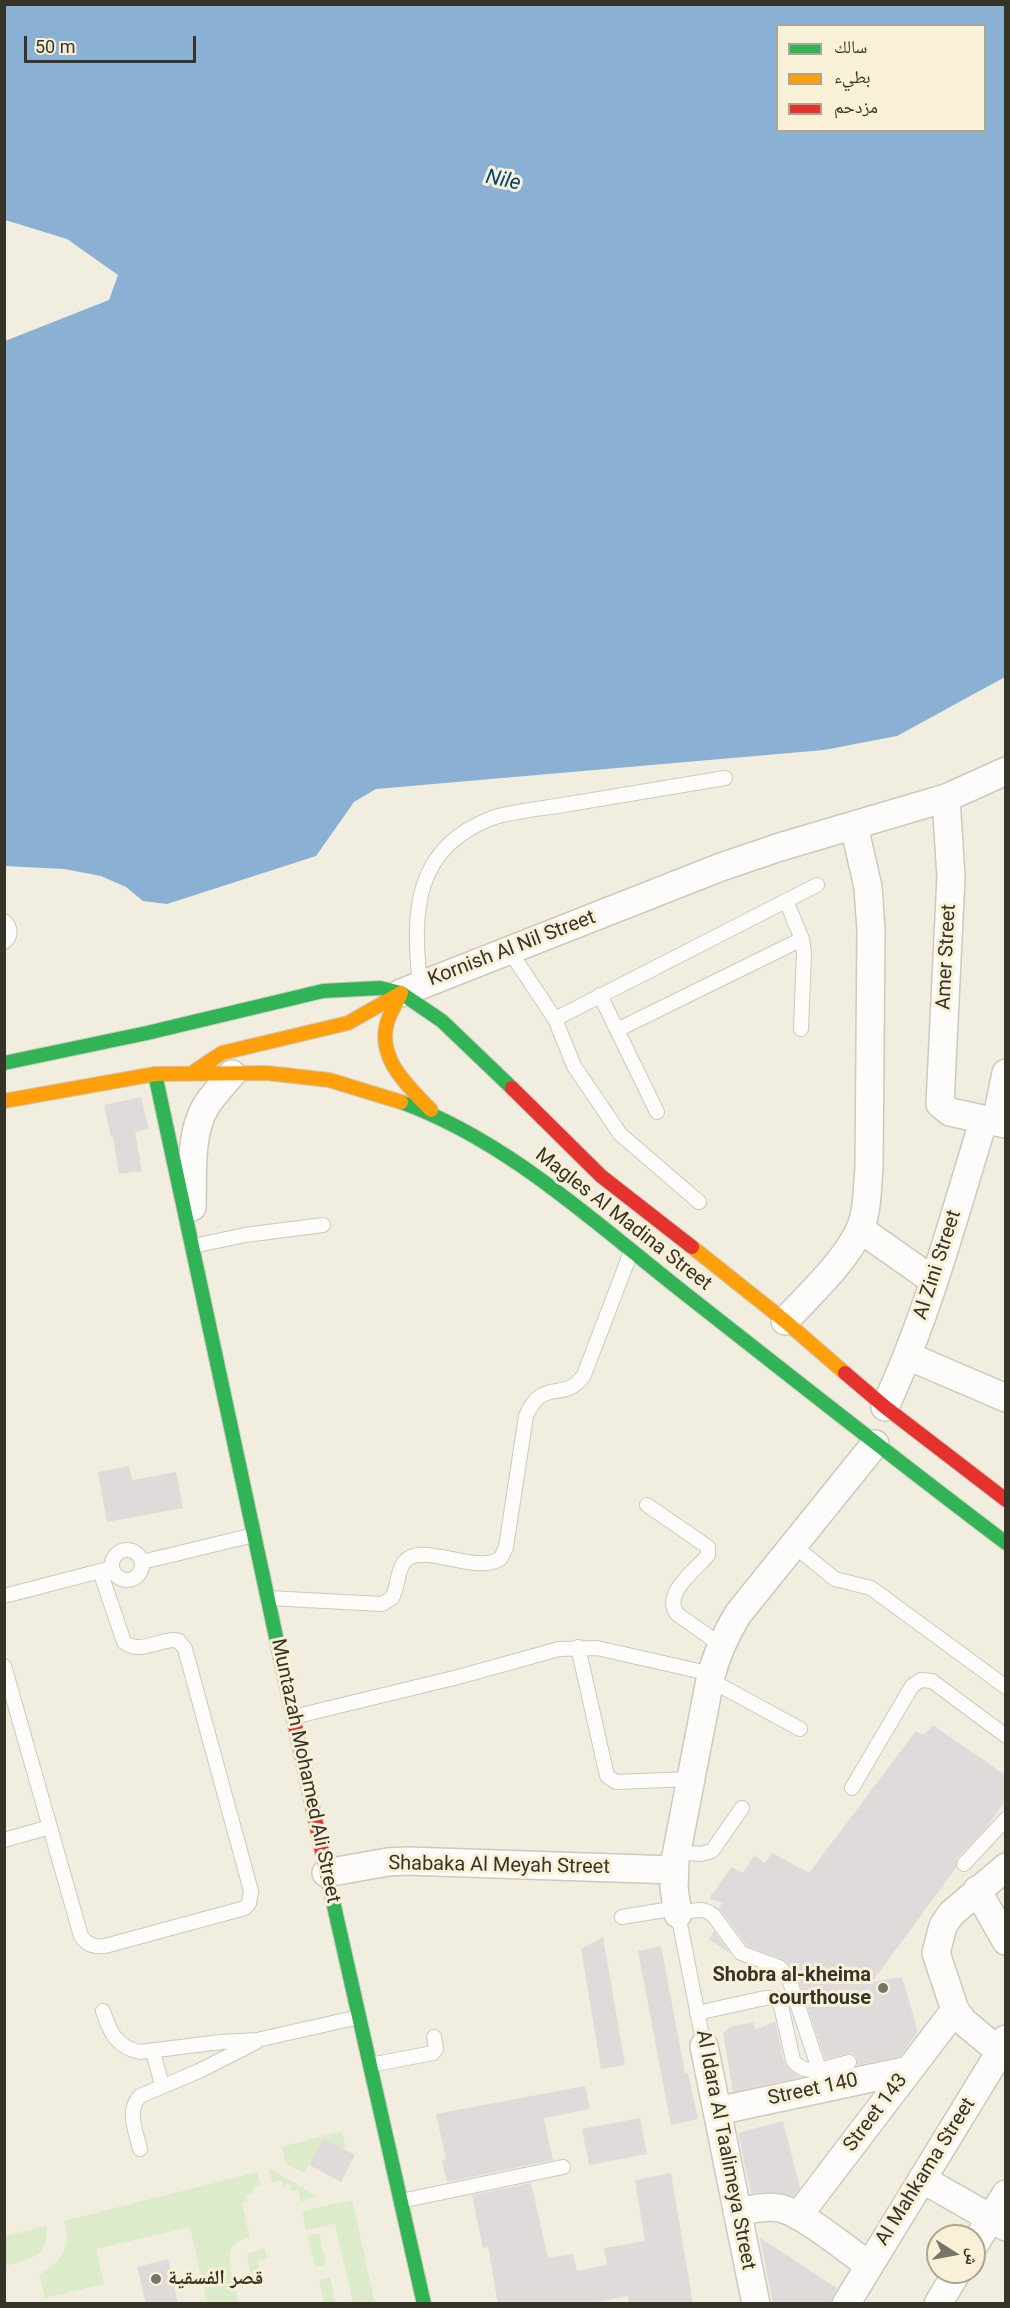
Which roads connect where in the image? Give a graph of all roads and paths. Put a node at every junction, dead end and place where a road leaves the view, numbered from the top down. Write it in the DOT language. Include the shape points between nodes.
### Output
graph roads {
  1 [pos="1005,777"];
  2 [pos="726,778"];
  3 [pos="946,798"];
  4 [pos="854,826"];
  5 [pos="817,885"];
  6 [pos="786,900"];
  7 [pos="4,921"];
  8 [pos="802,939"];
  9 [pos="4,942"];
  10 [pos="509,950"];
  11 [pos="411,989"];
  12 [pos="600,995"];
  13 [pos="555,1019"];
  14 [pos="801,1029"];
  15 [pos="617,1030"];
  16 [pos="4,1063"];
  17 [pos="1005,1073"];
  18 [pos="155,1074"];
  19 [pos="232,1074"];
  20 [pos="190,1075"];
  21 [pos="4,1101"];
  22 [pos="657,1112"];
  23 [pos="436,1116"];
  24 [pos="995,1121"];
  25 [pos="198,1126"];
  26 [pos="170,1138"];
  27 [pos="699,1202"];
  28 [pos="323,1225"];
  29 [pos="860,1229"];
  30 [pos="192,1242"];
  31 [pos="632,1250"];
  32 [pos="934,1281"];
  33 [pos="785,1321"];
  34 [pos="908,1356"];
  35 [pos="1005,1398"];
  36 [pos="885,1407"];
  37 [pos="875,1444"];
  38 [pos="1005,1500"];
  39 [pos="647,1505"];
  40 [pos="254,1535"];
  41 [pos="1005,1543"];
  42 [pos="793,1545"];
  43 [pos="142,1562"];
  44 [pos="106,1569"];
  45 [pos="4,1596"];
  46 [pos="267,1598"];
  47 [pos="721,1645"];
  48 [pos="578,1647"];
  49 [pos="4,1666"];
  50 [pos="711,1677"];
  51 [pos="1005,1688"];
  52 [pos="293,1718"];
  53 [pos="800,1729"];
  54 [pos="1005,1736"];
  55 [pos="690,1779"];
  56 [pos="852,1788"];
  57 [pos="741,1808"];
  58 [pos="1005,1819"];
  59 [pos="50,1827"];
  60 [pos="4,1840"];
  61 [pos="675,1861"];
  62 [pos="964,1864"];
  63 [pos="1005,1867"];
  64 [pos="326,1873"];
  65 [pos="977,1890"];
  66 [pos="678,1911"];
  67 [pos="622,1917"];
  68 [pos="1005,1941"];
  69 [pos="955,2010"];
  70 [pos="103,2011"];
  71 [pos="698,2013"];
  72 [pos="359,2017"];
  73 [pos="434,2037"];
  74 [pos="257,2040"];
  75 [pos="704,2046"];
  76 [pos="153,2052"];
  77 [pos="1001,2055"];
  78 [pos="849,2062"];
  79 [pos="370,2065"];
  80 [pos="819,2069"];
  81 [pos="909,2070"];
  82 [pos="162,2085"];
  83 [pos="717,2111"];
  84 [pos="140,2149"];
  85 [pos="562,2168"];
  86 [pos="922,2180"];
  87 [pos="1005,2194"];
  88 [pos="401,2201"];
  89 [pos="737,2212"];
  90 [pos="798,2216"];
  91 [pos="998,2223"];
  92 [pos="986,2234"];
  93 [pos="869,2265"];
  94 [pos="950,2284"];
  95 [pos="424,2304"];
  96 [pos="756,2304"];
  97 [pos="846,2304"];
  98 [pos="938,2304"];
  1 -- 3 [label="street, Kornish Al Nil Street"];
  2 -- 11 [label="lane" via="494,817 453,839 434,862 421,891"];
  3 -- 4 [label="street, Kornish Al Nil Street"];
  3 -- 24 [label="street, Amer Street" via="951,877 939,1098 950,1112"];
  4 -- 10 [label="street, Kornish Al Nil Street" via="721,867"];
  4 -- 29 [label="street" via="868,887 871,930 869,1168"];
  5 -- 6 [label="lane"];
  6 -- 8 [label="lane"];
  6 -- 12 [label="lane"];
  7 -- 9 [label="lane" via="10,927"];
  8 -- 14 [label="lane" via="806,963"];
  8 -- 15 [label="lane"];
  10 -- 11 [label="street, Kornish Al Nil Street"];
  10 -- 13 [label="lane"];
  11 -- 16 [label="main road, Kornish Al Nil Street" via="323,991"];
  11 -- 20 [label="main road" via="348,1023 222,1053"];
  11 -- 23 [label="main road" via="386,1024 386,1047 396,1073"];
  11 -- 33 [label="main road, Magles Al Madina Street" via="601,1176"];
  12 -- 13 [label="lane"];
  12 -- 15 [label="lane"];
  13 -- 27 [label="lane" via="574,1066 620,1134"];
  15 -- 22 [label="lane"];
  17 -- 24 [label="street, Al Zini Street"];
  18 -- 20 [label="main road, Magles Al Madina Street"];
  18 -- 21 [label="main road"];
  18 -- 26 [label="main road, Muntazah Mohamed Ali Street"];
  19 -- 20 [label="main road, Magles Al Madina Street"];
  19 -- 23 [label="main road, Magles Al Madina Street" via="267,1073 329,1080"];
  19 -- 25 [label="street, Muntazah Mohamed Ali Street" via="206,1106"];
  23 -- 31 [label="main road, Magles Al Madina Street" via="527,1168"];
  24 -- 32 [label="street, Al Zini Street"];
  25 -- 26 [label="street"];
  25 -- 30 [label="street, Muntazah Mohamed Ali Street"];
  26 -- 30 [label="main road, Muntazah Mohamed Ali Street"];
  28 -- 30 [label="lane"];
  29 -- 32 [label="street"];
  29 -- 33 [label="street" via="837,1263"];
  30 -- 40 [label="main road, Muntazah Mohamed Ali Street"];
  31 -- 37 [label="main road, Magles Al Madina Street"];
  31 -- 46 [label="lane" via="584,1375 566,1390 539,1395 526,1416 506,1547 501,1558 485,1564 423,1555 411,1557 402,1565 392,1598 382,1604"];
  32 -- 34 [label="street, Al Zini Street"];
  33 -- 36 [label="main road, Magles Al Madina Street"];
  34 -- 35 [label="street"];
  34 -- 36 [label="street, Al Zini Street"];
  36 -- 38 [label="main road, Magles Al Madina Street"];
  37 -- 41 [label="main road, Magles Al Madina Street"];
  37 -- 42 [label="street, Al Idara Al Taalimeya Street"];
  39 -- 47 [label="lane" via="708,1547 708,1555 677,1590 672,1602 677,1614"];
  40 -- 43 [label="lane"];
  40 -- 46 [label="main road, Muntazah Mohamed Ali Street"];
  42 -- 47 [label="street, Al Idara Al Taalimeya Street" via="738,1614"];
  42 -- 51 [label="lane" via="835,1579 871,1588"];
  43 -- 44 [label="lane" via="128,1550"];
  43 -- 44 [label="lane" via="140,1573 130,1580 118,1578"];
  44 -- 45 [label="lane"];
  44 -- 59 [label="lane" via="124,1642 138,1648 173,1640 185,1648 250,1891 249,1904 240,1911 105,1946 90,1946 81,1936"];
  46 -- 52 [label="main road, Muntazah Mohamed Ali Street"];
  47 -- 50 [label="street, Al Idara Al Taalimeya Street"];
  48 -- 50 [label="lane" via="597,1648"];
  48 -- 52 [label="lane" via="540,1653"];
  48 -- 55 [label="lane" via="607,1776 616,1782"];
  49 -- 59 [label="lane"];
  50 -- 53 [label="lane"];
  50 -- 55 [label="street, Al Idara Al Taalimeya Street"];
  52 -- 64 [label="main road, Muntazah Mohamed Ali Street"];
  54 -- 56 [label="lane" via="932,1681 921,1680 912,1686"];
  55 -- 61 [label="street, Al Idara Al Taalimeya Street"];
  57 -- 61 [label="lane" via="717,1847"];
  58 -- 62 [label="lane"];
  59 -- 60 [label="lane"];
  61 -- 64 [label="street, Shabaka Al Meyah Street" via="388,1862"];
  61 -- 66 [label="street, Al Idara Al Taalimeya Street"];
  63 -- 65 [label="street"];
  64 -- 72 [label="main road, Muntazah Mohamed Ali Street"];
  65 -- 68 [label="street"];
  65 -- 69 [label="street" via="951,1914 938,1939 936,1953"];
  66 -- 67 [label="lane"];
  66 -- 71 [label="lane, Al Idara Al Taalimeya Street"];
  66 -- 80 [label="lane" via="710,1912 741,1953 784,1971"];
  69 -- 77 [label="street"];
  69 -- 81 [label="street, Street 143"];
  70 -- 76 [label="lane" via="110,2031 122,2046"];
  71 -- 75 [label="lane, Al Idara Al Taalimeya Street"];
  71 -- 80 [label="lane" via="775,1998 781,2006 793,2061 806,2071"];
  72 -- 74 [label="lane"];
  72 -- 79 [label="main road, Muntazah Mohamed Ali Street"];
  73 -- 79 [label="lane" via="433,2053"];
  74 -- 76 [label="lane"];
  74 -- 82 [label="lane" via="199,2071"];
  75 -- 83 [label="street, Al Idara Al Taalimeya Street"];
  76 -- 82 [label="lane"];
  77 -- 86 [label="street, Al Mahkama Street"];
  78 -- 80 [label="lane"];
  79 -- 88 [label="main road, Muntazah Mohamed Ali Street"];
  81 -- 83 [label="street, Street 140"];
  81 -- 90 [label="street, Street 143"];
  82 -- 84 [label="lane" via="140,2096 133,2107"];
  83 -- 89 [label="street, Al Idara Al Taalimeya Street"];
  85 -- 88 [label="lane"];
  86 -- 91 [label="street"];
  86 -- 93 [label="street, Al Mahkama Street"];
  87 -- 91 [label="street"];
  88 -- 95 [label="main road, Muntazah Mohamed Ali Street"];
  89 -- 90 [label="street" via="759,2207"];
  89 -- 96 [label="street, Al Idara Al Taalimeya Street"];
  90 -- 93 [label="street"];
  91 -- 92 [label="street"];
  93 -- 97 [label="street, Al Mahkama Street"];
  94 -- 98 [label="street"];
}
